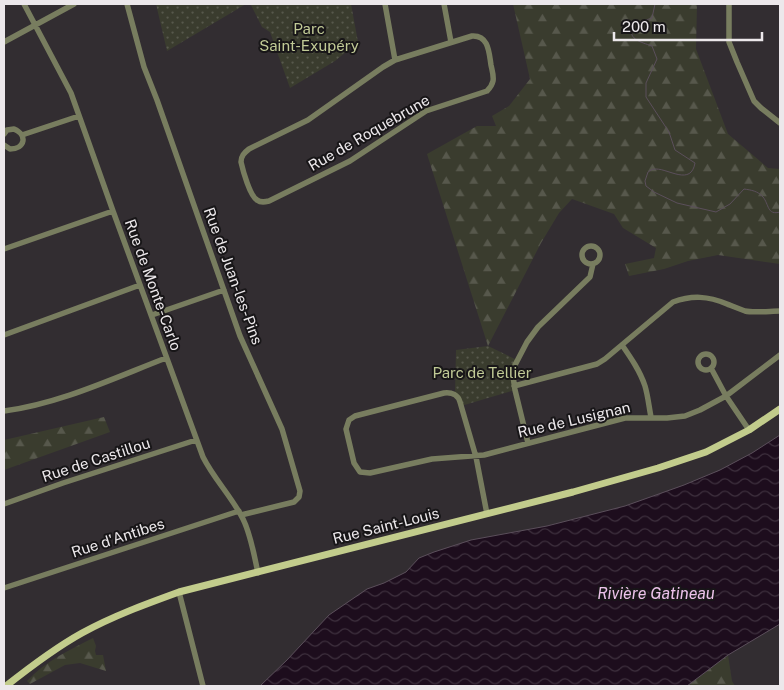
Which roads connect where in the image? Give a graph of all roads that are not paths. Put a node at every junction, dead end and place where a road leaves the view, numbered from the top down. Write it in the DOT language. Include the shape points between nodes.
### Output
graph roads {
  1 [pos="24,4"];
  2 [pos="74,4"];
  3 [pos="127,4"];
  4 [pos="385,4"];
  5 [pos="444,4"];
  6 [pos="729,4"];
  7 [pos="35,25"];
  8 [pos="4,42"];
  9 [pos="451,42"];
  10 [pos="395,60"];
  11 [pos="79,116"];
  12 [pos="780,123"];
  13 [pos="4,134"];
  14 [pos="22,136"];
  15 [pos="4,144"];
  16 [pos="113,211"];
  17 [pos="4,249"];
  18 [pos="593,264"];
  19 [pos="140,286"];
  20 [pos="224,290"];
  21 [pos="780,311"];
  22 [pos="152,315"];
  23 [pos="4,335"];
  24 [pos="622,345"];
  25 [pos="780,355"];
  26 [pos="166,358"];
  27 [pos="711,368"];
  28 [pos="514,386"];
  29 [pos="726,396"];
  30 [pos="780,408"];
  31 [pos="4,411"];
  32 [pos="651,417"];
  33 [pos="749,430"];
  34 [pos="196,440"];
  35 [pos="528,443"];
  36 [pos="476,457"];
  37 [pos="4,504"];
  38 [pos="240,513"];
  39 [pos="487,514"];
  40 [pos="258,572"];
  41 [pos="4,588"];
  42 [pos="179,592"];
  43 [pos="6,686"];
  44 [pos="203,686"];
  1 -- 7 [label="street, Rue de Monte-Carlo"];
  2 -- 7 [label="street"];
  3 -- 20 [label="street, Rue de Juan-les-Pins" via="144,67"];
  4 -- 10 [label="street"];
  5 -- 9 [label="street"];
  6 -- 12 [label="street" via="730,42 737,62 754,101"];
  7 -- 8 [label="street"];
  7 -- 11 [label="street, Rue de Monte-Carlo" via="64,78"];
  9 -- 10 [label="street, Rue de Roquebrune"];
  9 -- 10 [label="street, Rue de Roquebrune" via="475,36 484,40 488,46 493,78 490,89 426,111 350,161 269,201 255,199 242,167 241,158 245,152 308,120"];
  11 -- 14 [label="street"];
  11 -- 16 [label="street, Rue de Monte-Carlo"];
  13 -- 14 [label="street" via="14,129"];
  14 -- 15 [label="street" via="17,149 10,149"];
  16 -- 17 [label="street"];
  16 -- 19 [label="street, Rue de Monte-Carlo"];
  18 -- 28 [label="street" via="590,277 538,327 527,342 515,365"];
  19 -- 22 [label="street, Rue de Monte-Carlo"];
  19 -- 23 [label="street"];
  20 -- 22 [label="street"];
  20 -- 38 [label="street, Rue de Juan-les-Pins" via="243,343 282,429 300,491 294,502"];
  21 -- 24 [label="street" via="746,311 702,297 681,299 673,302"];
  22 -- 26 [label="street, Rue de Monte-Carlo"];
  24 -- 28 [label="street" via="597,364"];
  24 -- 32 [label="street" via="643,382"];
  25 -- 29 [label="street, Rue de Lusignan"];
  26 -- 31 [label="street" via="64,397"];
  26 -- 34 [label="street, Rue de Monte-Carlo"];
  27 -- 29 [label="street"];
  28 -- 35 [label="street"];
  29 -- 32 [label="street, Rue de Lusignan" via="685,416"];
  29 -- 33 [label="street"];
  30 -- 33 [label="main road, Rue Saint-Louis"];
  32 -- 35 [label="street, Rue de Lusignan" via="625,418"];
  33 -- 39 [label="main road, Rue Saint-Louis" via="706,452 658,468"];
  34 -- 37 [label="street, Rue de Castillou"];
  34 -- 38 [label="street, Rue de Monte-Carlo" via="208,467"];
  35 -- 36 [label="street, Rue de Lusignan"];
  36 -- 36 [label="street, Rue de Lusignan" via="460,402 452,393 355,416 346,425 354,464 363,473 432,459"];
  36 -- 39 [label="street"];
  38 -- 40 [label="street, Rue de Monte-Carlo"];
  38 -- 41 [label="street, Rue d'Antibes"];
  39 -- 40 [label="main road, Rue Saint-Louis"];
  40 -- 42 [label="main road, Rue Saint-Louis"];
  42 -- 43 [label="main road, Rue Saint-Louis" via="130,610 83,633"];
  42 -- 44 [label="street"];
}
